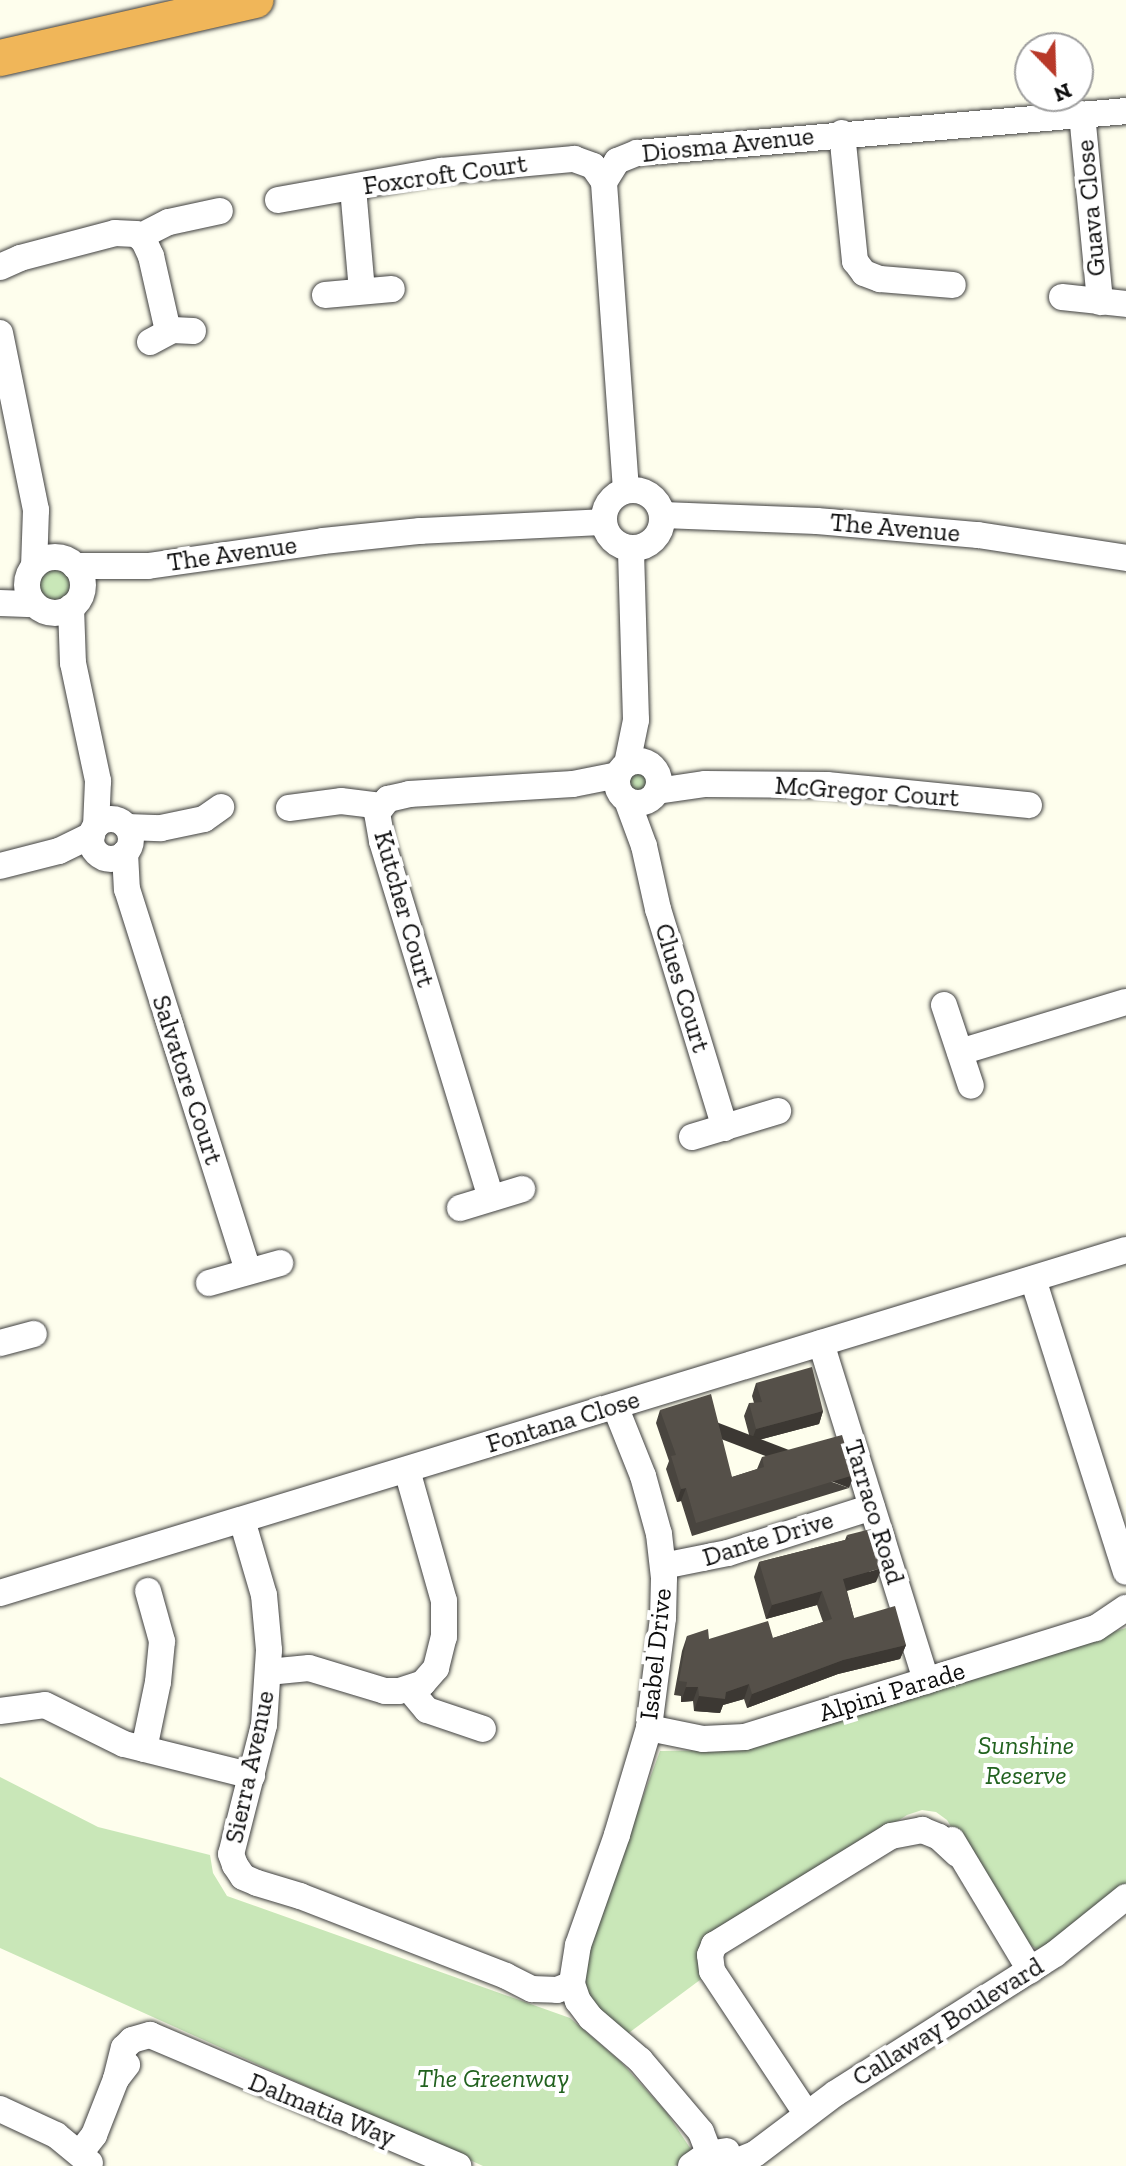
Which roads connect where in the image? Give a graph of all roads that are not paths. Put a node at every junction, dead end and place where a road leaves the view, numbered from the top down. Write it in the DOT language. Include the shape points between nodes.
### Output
graph roads {
  1 [pos="149,0"];
  2 [pos="255,0"];
  3 [pos="0,43"];
  4 [pos="0,58"];
  5 [pos="1126,111"];
  6 [pos="1082,114"];
  7 [pos="842,133"];
  8 [pos="604,182"];
  9 [pos="353,188"];
  10 [pos="278,200"];
  11 [pos="220,211"];
  12 [pos="141,236"];
  13 [pos="0,267"];
  14 [pos="953,285"];
  15 [pos="392,289"];
  16 [pos="362,291"];
  17 [pos="325,295"];
  18 [pos="1062,297"];
  19 [pos="1113,303"];
  20 [pos="170,335"];
  21 [pos="1,343"];
  22 [pos="626,490"];
  23 [pos="36,510"];
  24 [pos="663,515"];
  25 [pos="604,522"];
  26 [pos="631,549"];
  27 [pos="1126,558"];
  28 [pos="70,563"];
  29 [pos="148,566"];
  30 [pos="0,591"];
  31 [pos="49,594"];
  32 [pos="0,603"];
  33 [pos="638,783"];
  34 [pos="1029,805"];
  35 [pos="381,806"];
  36 [pos="221,807"];
  37 [pos="289,808"];
  38 [pos="111,840"];
  39 [pos="0,866"];
  40 [pos="1126,1002"];
  41 [pos="944,1005"];
  42 [pos="960,1052"];
  43 [pos="971,1086"];
  44 [pos="778,1111"];
  45 [pos="725,1128"];
  46 [pos="692,1137"];
  47 [pos="522,1189"];
  48 [pos="491,1198"];
  49 [pos="460,1208"];
  50 [pos="1126,1250"];
  51 [pos="280,1263"];
  52 [pos="248,1271"];
  53 [pos="1033,1279"];
  54 [pos="209,1283"];
  55 [pos="34,1334"];
  56 [pos="2,1336"];
  57 [pos="821,1343"];
  58 [pos="615,1406"];
  59 [pos="407,1470"];
  60 [pos="872,1507"];
  61 [pos="242,1520"];
  62 [pos="663,1566"];
  63 [pos="1126,1572"];
  64 [pos="148,1591"];
  65 [pos="0,1593"];
  66 [pos="1126,1608"];
  67 [pos="268,1672"];
  68 [pos="926,1681"];
  69 [pos="410,1690"];
  70 [pos="0,1711"];
  71 [pos="649,1728"];
  72 [pos="483,1729"];
  73 [pos="144,1749"];
  74 [pos="252,1776"];
  75 [pos="1122,1909"];
  76 [pos="1030,1970"];
  77 [pos="563,1984"];
  78 [pos="0,2109"];
  79 [pos="806,2113"];
  80 [pos="79,2153"];
  81 [pos="709,2162"];
  82 [pos="449,2164"];
  1 -- 3 [label="highway"];
  2 -- 4 [label="highway"];
  5 -- 6 [label="street, Diosma Avenue"];
  6 -- 7 [label="street, Diosma Avenue"];
  6 -- 19 [label="street, Guava Close"];
  7 -- 8 [label="street, Diosma Avenue" via="637,153 617,161"];
  7 -- 14 [label="street" via="855,261 864,273 880,279"];
  8 -- 9 [label="street, Foxcroft Court" via="593,166 574,159 441,171"];
  8 -- 22 [label="street"];
  9 -- 10 [label="street, Foxcroft Court"];
  9 -- 16 [label="street"];
  11 -- 12 [label="street" via="169,222"];
  12 -- 13 [label="street" via="115,233"];
  12 -- 20 [label="street"];
  15 -- 16 [label="street"];
  16 -- 17 [label="street"];
  18 -- 19 [label="street, Guava Close"];
  21 -- 23 [label="street"];
  22 -- 24 [label="street" via="647,492"];
  22 -- 25 [label="street" via="609,503"];
  23 -- 28 [label="street"];
  23 -- 31 [label="street"];
  24 -- 26 [label="street" via="652,543"];
  24 -- 27 [label="street, The Avenue" via="978,535"];
  25 -- 26 [label="street" via="612,540"];
  25 -- 29 [label="street, The Avenue" via="375,535"];
  26 -- 33 [label="street, Clues Court"];
  28 -- 29 [label="street, The Avenue"];
  28 -- 31 [label="street" via="82,580"];
  28 -- 31 [label="street, The Avenue" via="49,558"];
  29 -- 31 [label="street, The Avenue"];
  30 -- 31 [label="street, The Avenue"];
  31 -- 32 [label="street, The Avenue"];
  31 -- 38 [label="street, Salvatore Court" via="73,663"];
  33 -- 34 [label="street, McGregor Court" via="827,785"];
  33 -- 35 [label="street, Kutcher Court" via="409,794"];
  33 -- 45 [label="street, Clues Court" via="658,909"];
  35 -- 37 [label="street" via="351,801"];
  35 -- 48 [label="street, Kutcher Court" via="377,819 382,841"];
  36 -- 38 [label="street" via="204,819"];
  38 -- 39 [label="street"];
  38 -- 52 [label="street, Salvatore Court"];
  40 -- 42 [label="street"];
  41 -- 42 [label="street"];
  42 -- 43 [label="street"];
  44 -- 45 [label="street"];
  45 -- 46 [label="street"];
  47 -- 48 [label="street"];
  48 -- 49 [label="street"];
  50 -- 53 [label="street, Fontana Close"];
  51 -- 52 [label="street"];
  52 -- 54 [label="street"];
  53 -- 57 [label="street, Fontana Close"];
  53 -- 63 [label="street"];
  55 -- 56 [label="street"];
  57 -- 58 [label="street, Fontana Close"];
  57 -- 60 [label="street, Tarraco Road"];
  58 -- 59 [label="street, Fontana Close"];
  58 -- 62 [label="street, Isabel Drive" via="643,1476"];
  59 -- 61 [label="street, Fontana Close"];
  59 -- 69 [label="street" via="444,1601 444,1637 436,1668"];
  60 -- 62 [label="street, Dante Drive" via="728,1553"];
  60 -- 68 [label="street, Tarraco Road"];
  61 -- 65 [label="street, Fontana Close"];
  61 -- 67 [label="street, Sierra Avenue" via="264,1595"];
  62 -- 71 [label="street, Isabel Drive" via="663,1618"];
  64 -- 73 [label="street" via="162,1641"];
  66 -- 68 [label="street, Alpini Parade" via="1096,1628"];
  67 -- 69 [label="street" via="309,1668 385,1691"];
  67 -- 74 [label="street, Sierra Avenue" via="264,1725"];
  68 -- 71 [label="street, Alpini Parade" via="745,1737 703,1739"];
  69 -- 72 [label="street" via="427,1710"];
  70 -- 73 [label="street" via="45,1705"];
  71 -- 77 [label="street, Isabel Drive"];
  73 -- 74 [label="street"];
  74 -- 77 [label="street, Sierra Avenue" via="231,1854 243,1877 506,1976"];
  75 -- 76 [label="street, Callaway Boulevard"];
  76 -- 79 [label="street, Callaway Boulevard"];
  76 -- 79 [label="street" via="957,1854 922,1830 891,1836 739,1932 724,1958 727,1989"];
  77 -- 81 [label="street" via="591,2018 624,2043 674,2102"];
  78 -- 80 [label="street" via="40,2125"];
  79 -- 81 [label="street, Callaway Boulevard" via="747,2159"];
  80 -- 82 [label="street, Dalmatia Way" via="116,2079 147,2050 185,2053"];
}
